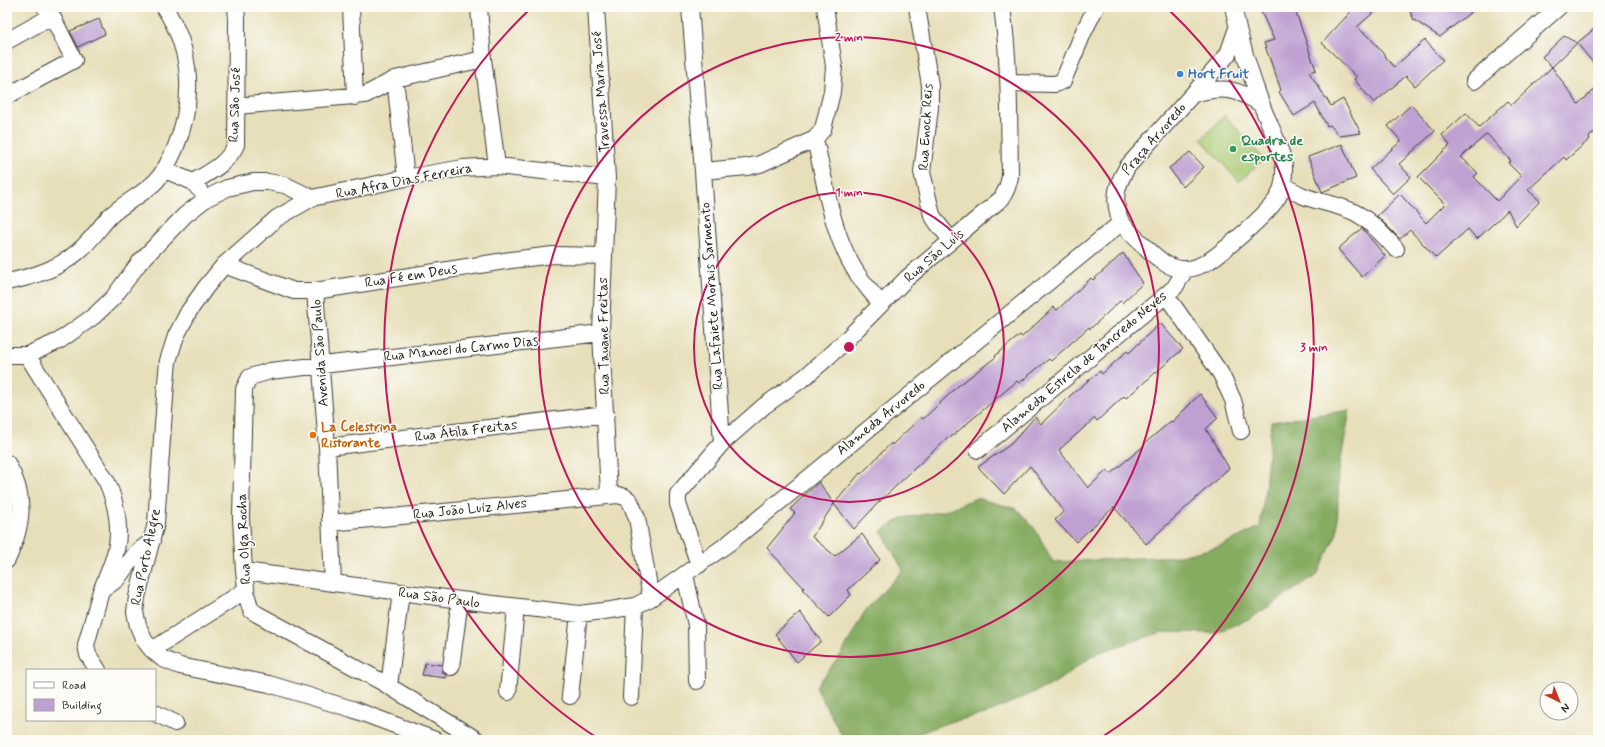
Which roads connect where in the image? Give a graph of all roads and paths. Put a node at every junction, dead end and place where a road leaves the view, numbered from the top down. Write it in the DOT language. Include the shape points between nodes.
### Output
graph roads {
  1 [pos="164,7"];
  2 [pos="236,7"];
  3 [pos="351,7"];
  4 [pos="479,7"];
  5 [pos="596,7"];
  6 [pos="690,7"];
  7 [pos="825,7"];
  8 [pos="917,7"];
  9 [pos="1002,7"];
  10 [pos="1096,7"];
  11 [pos="1233,7"];
  12 [pos="1559,7"];
  13 [pos="48,12"];
  14 [pos="1237,28"];
  15 [pos="7,41"];
  16 [pos="483,59"];
  17 [pos="395,79"];
  18 [pos="1474,80"];
  19 [pos="1009,83"];
  20 [pos="1194,94"];
  21 [pos="7,96"];
  22 [pos="355,97"];
  23 [pos="1262,105"];
  24 [pos="236,106"];
  25 [pos="815,139"];
  26 [pos="497,166"];
  27 [pos="165,170"];
  28 [pos="704,171"];
  29 [pos="406,178"];
  30 [pos="607,178"];
  31 [pos="193,182"];
  32 [pos="1283,183"];
  33 [pos="207,198"];
  34 [pos="312,198"];
  35 [pos="1122,222"];
  36 [pos="951,240"];
  37 [pos="1396,250"];
  38 [pos="604,256"];
  39 [pos="224,265"];
  40 [pos="1185,270"];
  41 [pos="7,282"];
  42 [pos="315,291"];
  43 [pos="1166,295"];
  44 [pos="881,304"];
  45 [pos="601,333"];
  46 [pos="7,355"];
  47 [pos="27,355"];
  48 [pos="321,364"];
  49 [pos="606,414"];
  50 [pos="1241,431"];
  51 [pos="722,443"];
  52 [pos="327,447"];
  53 [pos="978,450"];
  54 [pos="7,463"];
  55 [pos="609,495"];
  56 [pos="330,523"];
  57 [pos="13,530"];
  58 [pos="152,541"];
  59 [pos="7,560"];
  60 [pos="699,565"];
  61 [pos="244,571"];
  62 [pos="685,575"];
  63 [pos="333,583"];
  64 [pos="246,590"];
  65 [pos="101,591"];
  66 [pos="401,592"];
  67 [pos="651,598"];
  68 [pos="460,600"];
  69 [pos="635,606"];
  70 [pos="516,608"];
  71 [pos="579,614"];
  72 [pos="152,650"];
  73 [pos="450,667"];
  74 [pos="97,669"];
  75 [pos="697,681"];
  76 [pos="389,686"];
  77 [pos="508,692"];
  78 [pos="570,696"];
  79 [pos="631,697"];
  80 [pos="156,714"];
  81 [pos="175,723"];
  82 [pos="436,740"];
  83 [pos="477,740"];
  1 -- 27 [label="street" via="172,18 181,42 189,90 187,111 179,138"];
  2 -- 24 [label="street, Rua Sâo José"];
  3 -- 22 [label="street"];
  4 -- 16 [label="street"];
  5 -- 30 [label="street, Travessa Maria José"];
  6 -- 28 [label="street, Rua Lafaiete Morais Sarmento"];
  7 -- 25 [label="street" via="834,66 832,92 823,129"];
  8 -- 36 [label="street, Rua Enock Reis" via="930,85 930,108 922,172 932,215"];
  9 -- 19 [label="street, Rua São Luís"];
  10 -- 19 [label="street" via="1063,81 1055,84"];
  11 -- 14 [label="street"];
  12 -- 18 [label="street"];
  13 -- 15 [label="street"];
  13 -- 21 [label="street" via="74,60"];
  14 -- 20 [label="street, Praça Arvoredo" via="1228,54"];
  14 -- 23 [label="street"];
  16 -- 17 [label="street"];
  16 -- 26 [label="street"];
  17 -- 22 [label="street" via="371,93"];
  17 -- 29 [label="street"];
  19 -- 36 [label="street, Rua São Luís" via="1010,177 1007,188 992,208"];
  20 -- 23 [label="street, Praça Arvoredo" via="1221,88 1237,91"];
  20 -- 35 [label="street, Praça Arvoredo" via="1128,166 1120,179 1116,201"];
  22 -- 24 [label="street"];
  23 -- 32 [label="street" via="1280,154 1284,169"];
  24 -- 31 [label="street, Rua Sâo José" via="237,138 232,152 219,167"];
  25 -- 28 [label="street" via="760,164"];
  25 -- 44 [label="street" via="836,228 847,256 860,278"];
  26 -- 29 [label="street, Rua Afra Dias Ferreira" via="463,168"];
  26 -- 30 [label="street, Rua Afra Dias Ferreira"];
  27 -- 31 [label="street"];
  27 -- 41 [label="street" via="151,186 109,217 85,245 62,264"];
  28 -- 51 [label="street, Rua Lafaiete Morais Sarmento"];
  29 -- 34 [label="street, Rua Afra Dias Ferreira"];
  30 -- 38 [label="street, Rua Tauane Freitas"];
  31 -- 33 [label="street"];
  32 -- 37 [label="street" via="1298,194 1361,216"];
  32 -- 40 [label="street" via="1278,198 1265,213 1208,262"];
  33 -- 34 [label="street" via="227,188 268,182 285,185"];
  33 -- 47 [label="street" via="175,225 139,263 113,298 94,316 59,341"];
  34 -- 39 [label="street, Rua Porto Alegre" via="277,218"];
  35 -- 40 [label="street, Praça Arvoredo" via="1165,264"];
  35 -- 60 [label="street, Alameda Arvoredo"];
  36 -- 44 [label="street, Rua São Luís"];
  38 -- 42 [label="street, Rua Fé em Deus" via="554,255 511,260"];
  38 -- 45 [label="street, Rua Tauane Freitas"];
  39 -- 42 [label="street, Rua Fé em Deus" via="294,291"];
  39 -- 58 [label="street, Rua Porto Alegre" via="189,311 176,336 168,361 156,523"];
  40 -- 43 [label="street, Alameda Estrela de Tancredo Neves" via="1175,287"];
  42 -- 48 [label="street, Avenida São Paulo"];
  43 -- 50 [label="street" via="1221,374 1233,400"];
  43 -- 53 [label="street, Alameda Estrela de Tancredo Neves"];
  44 -- 51 [label="street, Rua São Luís" via="810,373 764,406"];
  45 -- 48 [label="street, Rua Manoel do Carmo Dias"];
  45 -- 49 [label="street, Rua Tauane Freitas"];
  46 -- 47 [label="street"];
  47 -- 65 [label="street" via="114,497 118,522 116,549"];
  48 -- 52 [label="street, Avenida São Paulo"];
  48 -- 61 [label="street, Rua Olga Rocha" via="270,371 250,377 244,389 241,518"];
  49 -- 52 [label="street, Rua Átila Freitas"];
  49 -- 55 [label="street, Rua Tauane Freitas"];
  51 -- 60 [label="street" via="678,494 678,504"];
  52 -- 56 [label="street, Avenida São Paulo"];
  54 -- 57 [label="street" via="20,497"];
  55 -- 56 [label="street, Rua João Luiz Alves"];
  55 -- 67 [label="street, Rua João Luiz Alves" via="625,497 634,508"];
  56 -- 63 [label="street, Avenida São Paulo"];
  57 -- 59 [label="street"];
  58 -- 65 [label="street" via="136,552 117,579"];
  58 -- 72 [label="street, Rua Porto Alegre" via="135,612 144,640"];
  60 -- 62 [label="street, Alameda Arvoredo"];
  61 -- 63 [label="street, Rua São Paulo"];
  61 -- 64 [label="street, Rua Olga Rocha"];
  62 -- 67 [label="street, Alameda Arvoredo"];
  62 -- 75 [label="street" via="696,625"];
  63 -- 66 [label="street, Rua São Paulo"];
  64 -- 72 [label="street"];
  64 -- 76 [label="street, Rua Olga Rocha" via="251,610"];
  65 -- 74 [label="street" via="86,645 88,655"];
  66 -- 68 [label="street, Rua São Paulo"];
  66 -- 76 [label="street"];
  67 -- 69 [label="street, Alameda Arvoredo"];
  68 -- 70 [label="street, Rua São Paulo"];
  68 -- 73 [label="street"];
  69 -- 71 [label="street, Rua São Paulo"];
  69 -- 79 [label="street"];
  70 -- 71 [label="street, Rua São Paulo"];
  70 -- 77 [label="street"];
  71 -- 78 [label="street"];
  72 -- 82 [label="street, Rua Porto Alegre" via="163,659 180,666 269,684 352,709"];
  76 -- 83 [label="street, Rua Olga Rocha"];
  80 -- 81 [label="street"];
}
